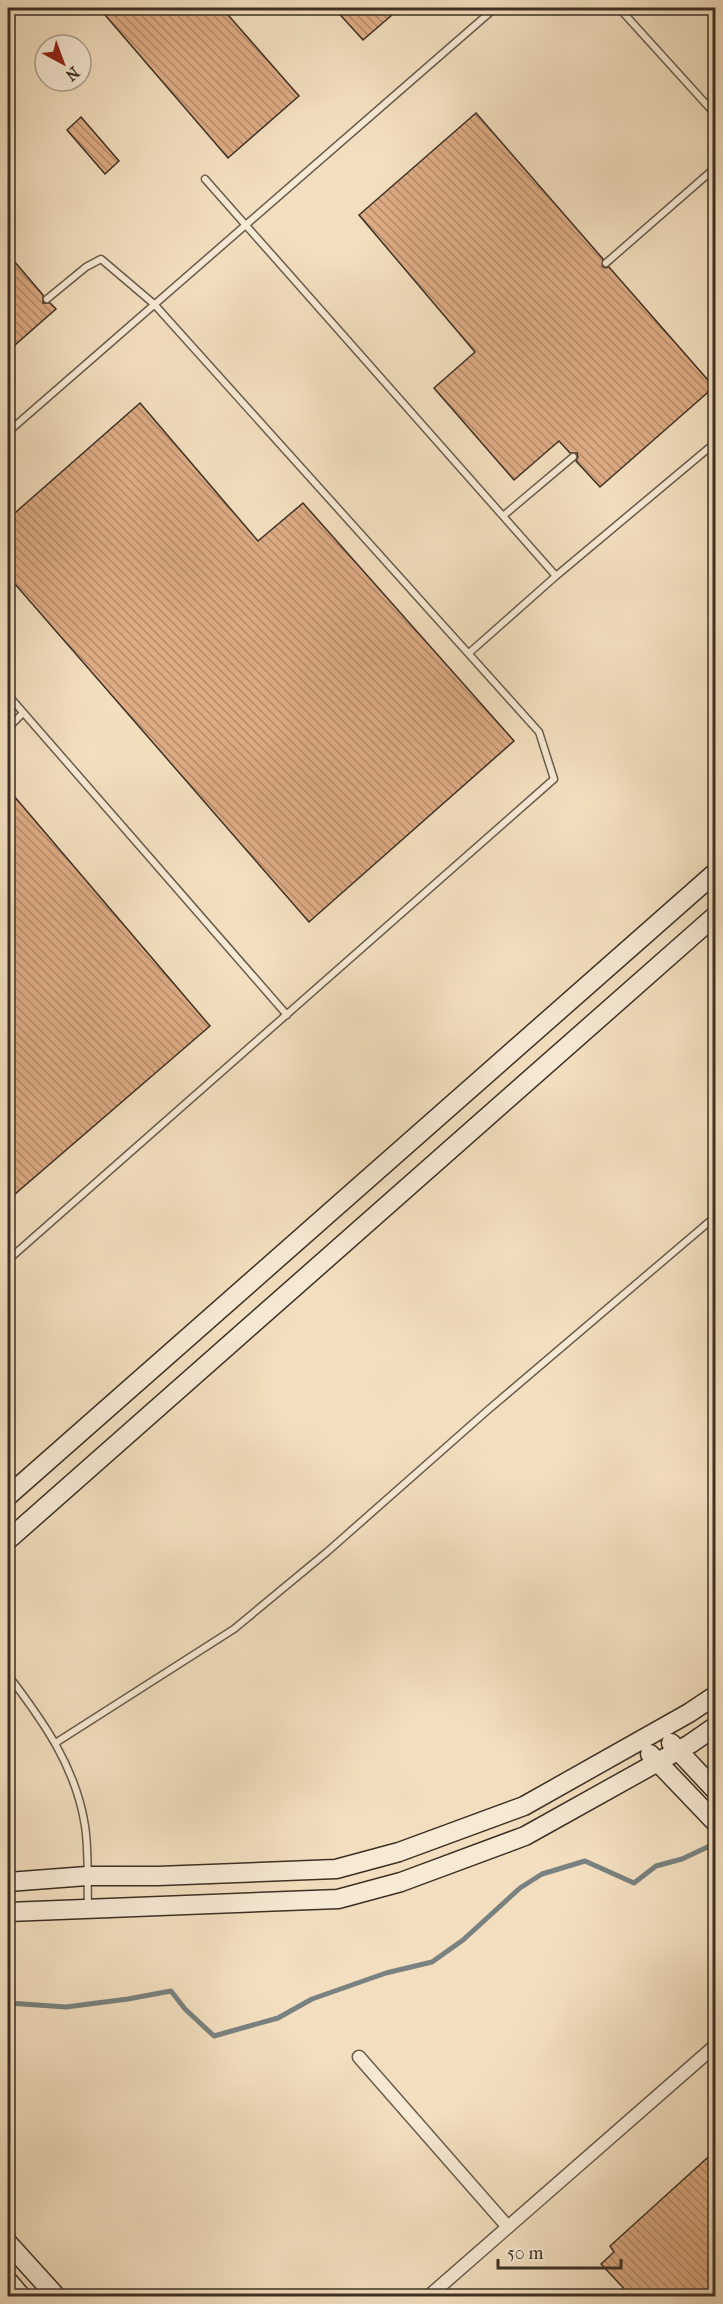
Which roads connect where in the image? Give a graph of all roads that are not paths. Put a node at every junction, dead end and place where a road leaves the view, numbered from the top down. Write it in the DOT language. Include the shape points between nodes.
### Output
graph roads {
  1 [pos="495,8"];
  2 [pos="619,8"];
  3 [pos="716,115"];
  4 [pos="716,167"];
  5 [pos="205,179"];
  6 [pos="244,226"];
  7 [pos="606,264"];
  8 [pos="47,299"];
  9 [pos="154,304"];
  10 [pos="8,432"];
  11 [pos="716,442"];
  12 [pos="573,457"];
  13 [pos="503,516"];
  14 [pos="556,576"];
  15 [pos="469,654"];
  16 [pos="8,695"];
  17 [pos="23,713"];
  18 [pos="8,728"];
  19 [pos="716,872"];
  20 [pos="716,915"];
  21 [pos="287,1015"];
  22 [pos="716,1216"];
  23 [pos="8,1260"];
  24 [pos="8,1496"];
  25 [pos="8,1540"];
  26 [pos="8,1675"];
  27 [pos="716,1695"];
  28 [pos="716,1726"];
  29 [pos="659,1730"];
  30 [pos="639,1741"];
  31 [pos="57,1742"];
  32 [pos="678,1750"];
  33 [pos="658,1762"];
  34 [pos="716,1791"];
  35 [pos="713,1821"];
  36 [pos="87,1876"];
  37 [pos="8,1882"];
  38 [pos="88,1909"];
  39 [pos="8,1912"];
  40 [pos="716,2045"];
  41 [pos="359,2057"];
  42 [pos="508,2227"];
  43 [pos="8,2243"];
  44 [pos="8,2281"];
  45 [pos="21,2296"];
  46 [pos="56,2296"];
  47 [pos="429,2296"];
  1 -- 6 [label="lane"];
  2 -- 3 [label="lane"];
  4 -- 7 [label="lane"];
  5 -- 6 [label="lane"];
  6 -- 9 [label="lane"];
  6 -- 13 [label="lane"];
  8 -- 9 [label="lane" via="101,259"];
  9 -- 10 [label="lane"];
  9 -- 15 [label="lane"];
  11 -- 14 [label="lane"];
  12 -- 13 [label="lane"];
  13 -- 14 [label="lane"];
  14 -- 15 [label="lane"];
  15 -- 21 [label="lane" via="539,732 554,779"];
  16 -- 17 [label="lane"];
  17 -- 18 [label="lane"];
  17 -- 21 [label="lane"];
  19 -- 24 [label="street"];
  20 -- 25 [label="street"];
  21 -- 23 [label="lane"];
  22 -- 31 [label="lane" via="234,1629"];
  26 -- 31 [label="lane"];
  27 -- 29 [label="street"];
  28 -- 32 [label="street"];
  29 -- 30 [label="street"];
  29 -- 32 [label="street"];
  30 -- 33 [label="street"];
  30 -- 36 [label="street" via="524,1806 399,1852 336,1869"];
  31 -- 36 [label="lane" via="75,1782 85,1827"];
  32 -- 33 [label="street"];
  32 -- 34 [label="street"];
  33 -- 35 [label="street"];
  33 -- 38 [label="street" via="525,1836 400,1882 338,1899"];
  36 -- 37 [label="street"];
  36 -- 38 [label="lane"];
  38 -- 39 [label="street"];
  40 -- 42 [label="street"];
  41 -- 42 [label="street"];
  42 -- 47 [label="street"];
  43 -- 46 [label="street"];
  44 -- 45 [label="street"];
}
